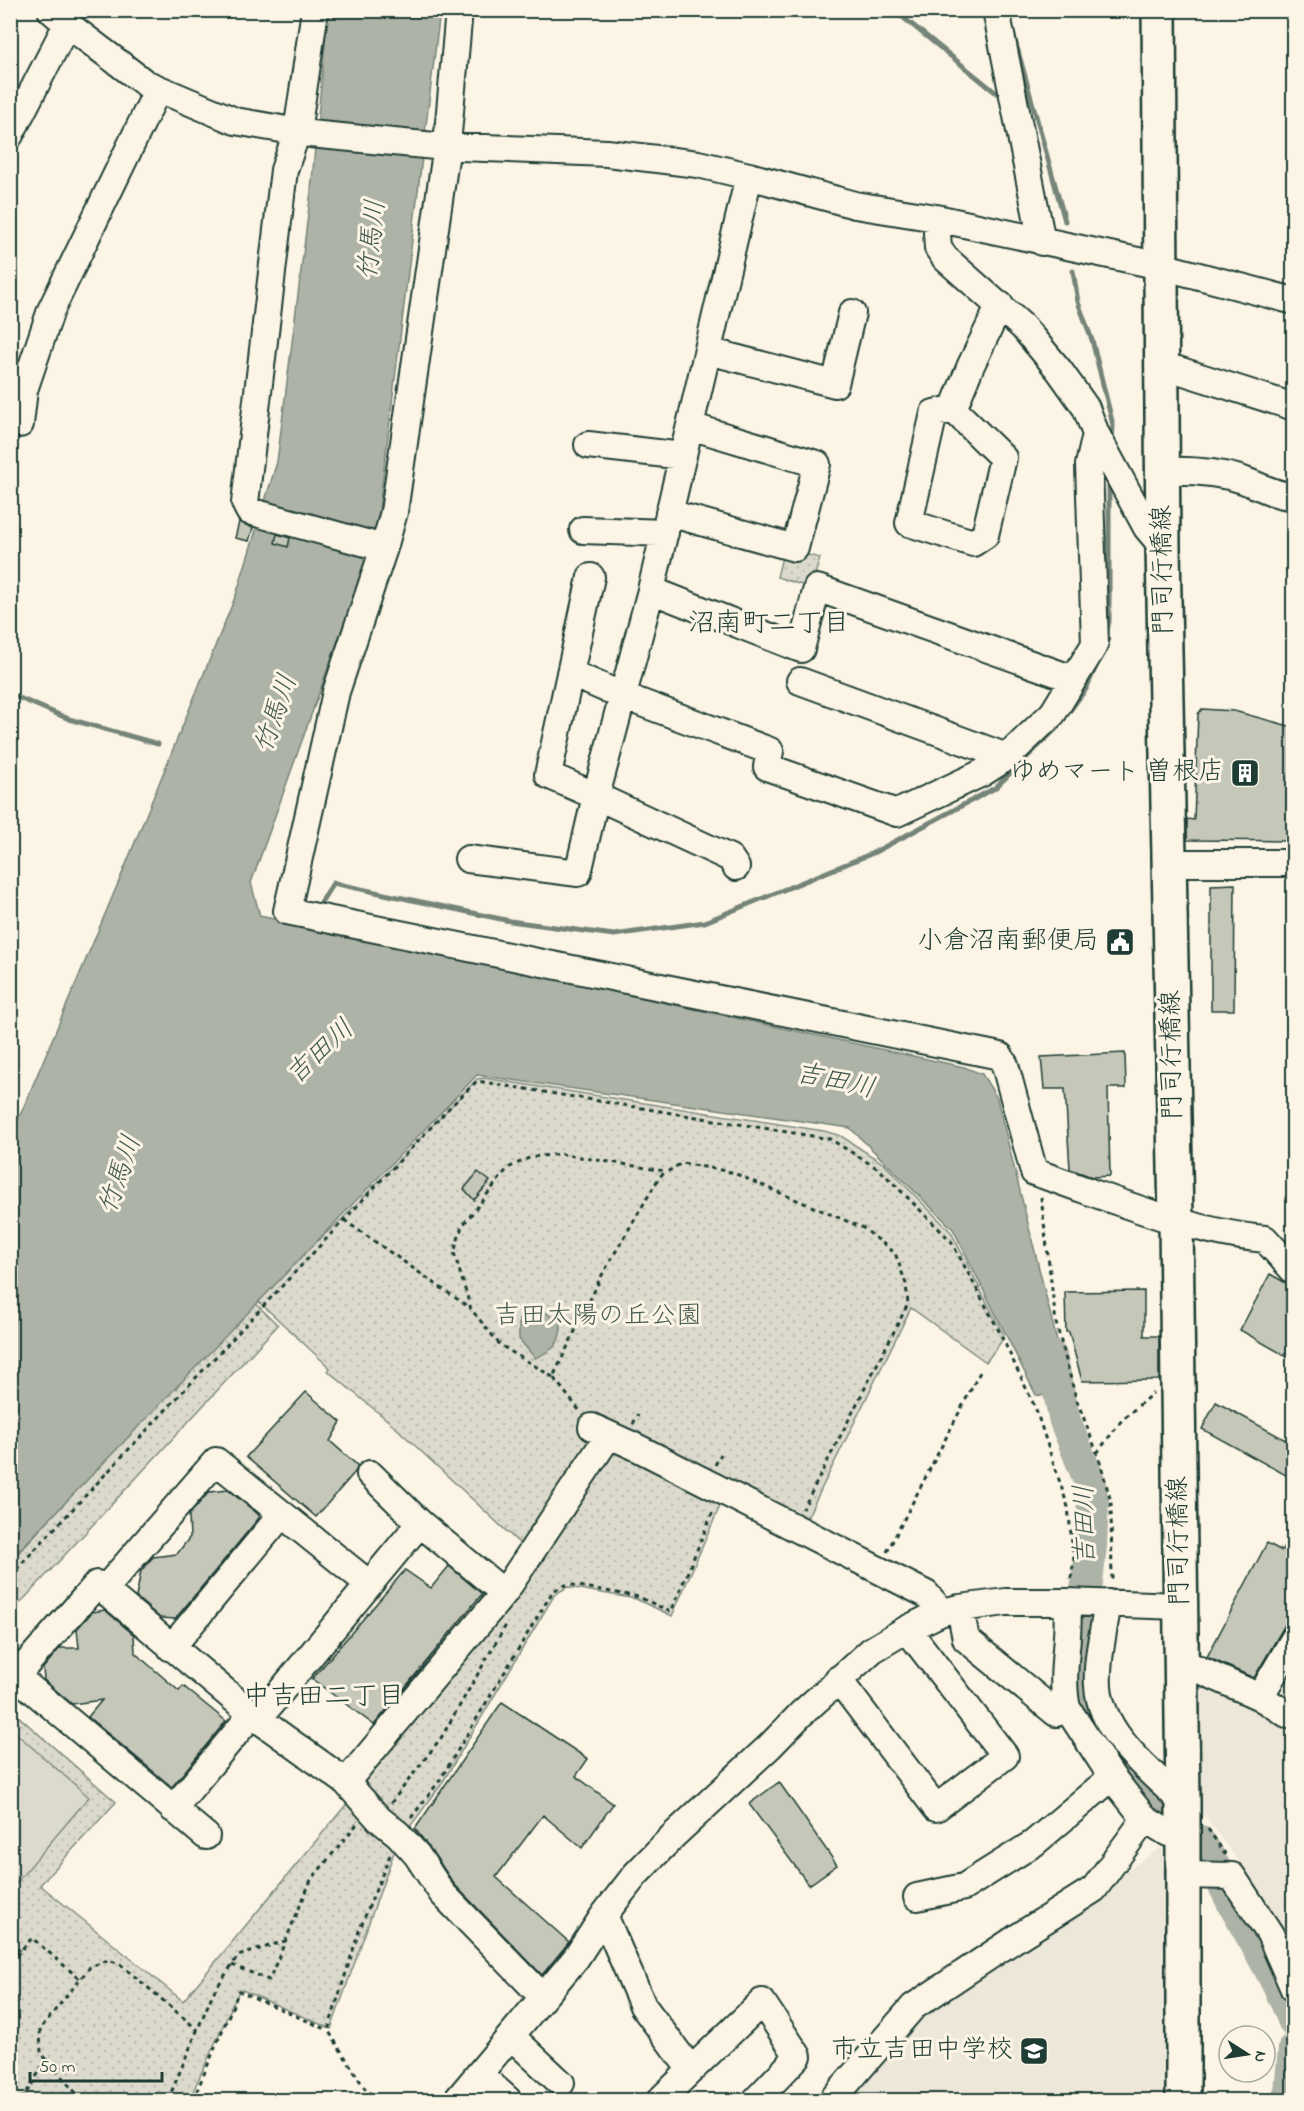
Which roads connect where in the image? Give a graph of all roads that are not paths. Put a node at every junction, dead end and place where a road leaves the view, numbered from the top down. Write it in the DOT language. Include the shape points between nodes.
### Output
graph roads {
  1 [pos="315,10"];
  2 [pos="459,10"];
  3 [pos="996,10"];
  4 [pos="1159,10"];
  5 [pos="59,17"];
  6 [pos="158,89"];
  7 [pos="304,133"];
  8 [pos="10,135"];
  9 [pos="441,145"];
  10 [pos="749,176"];
  11 [pos="936,218"];
  12 [pos="1060,245"];
  13 [pos="1161,266"];
  14 [pos="1293,301"];
  15 [pos="1000,305"];
  16 [pos="852,313"];
  17 [pos="708,351"];
  18 [pos="1162,368"];
  19 [pos="1293,407"];
  20 [pos="953,409"];
  21 [pos="20,424"];
  22 [pos="690,426"];
  23 [pos="1098,438"];
  24 [pos="588,445"];
  25 [pos="683,456"];
  26 [pos="1162,471"];
  27 [pos="1293,496"];
  28 [pos="667,523"];
  29 [pos="583,530"];
  30 [pos="380,547"];
  31 [pos="1163,548"];
  32 [pos="591,577"];
  33 [pos="651,590"];
  34 [pos="570,673"];
  35 [pos="1073,679"];
  36 [pos="800,681"];
  37 [pos="623,696"];
  38 [pos="1007,756"];
  39 [pos="596,796"];
  40 [pos="468,859"];
  41 [pos="1169,863"];
  42 [pos="1293,863"];
  43 [pos="736,867"];
  44 [pos="1176,1221"];
  45 [pos="1293,1271"];
  46 [pos="370,1474"];
  47 [pos="282,1514"];
  48 [pos="420,1522"];
  49 [pos="369,1584"];
  50 [pos="104,1590"];
  51 [pos="504,1593"];
  52 [pos="1093,1599"];
  53 [pos="1180,1606"];
  54 [pos="951,1610"];
  55 [pos="907,1629"];
  56 [pos="1293,1639"];
  57 [pos="171,1648"];
  58 [pos="1180,1661"];
  59 [pos="13,1676"];
  60 [pos="838,1679"];
  61 [pos="1260,1697"];
  62 [pos="1067,1708"];
  63 [pos="1293,1713"];
  64 [pos="255,1717"];
  65 [pos="1112,1777"];
  66 [pos="346,1782"];
  67 [pos="173,1809"];
  68 [pos="1145,1819"];
  69 [pos="1190,1819"];
  70 [pos="206,1836"];
  71 [pos="1184,1875"];
  72 [pos="917,1897"];
  73 [pos="604,1915"];
  74 [pos="1293,1989"];
  75 [pos="543,1997"];
  76 [pos="511,2036"];
  77 [pos="691,2070"];
  78 [pos="479,2074"];
  79 [pos="561,2084"];
  80 [pos="457,2100"];
  81 [pos="508,2100"];
  82 [pos="660,2100"];
  83 [pos="756,2100"];
  84 [pos="832,2100"];
  85 [pos="1183,2100"];
  1 -- 7 [label="street"];
  2 -- 9 [label="street"];
  3 -- 12 [label="street"];
  4 -- 13 [label="main road, 門司行橋線"];
  5 -- 6 [label="street"];
  5 -- 8 [label="street"];
  6 -- 7 [label="street" via="235,121"];
  6 -- 21 [label="street" via="51,310 24,390"];
  7 -- 9 [label="street"];
  7 -- 30 [label="street" via="284,170 245,503 249,511"];
  9 -- 10 [label="street" via="607,153 698,164"];
  9 -- 30 [label="street" via="394,512"];
  10 -- 11 [label="street" via="855,205"];
  10 -- 17 [label="street"];
  11 -- 12 [label="street"];
  11 -- 15 [label="street" via="938,248 945,258"];
  12 -- 13 [label="street"];
  13 -- 14 [label="street"];
  13 -- 18 [label="main road, 門司行橋線"];
  15 -- 20 [label="street"];
  15 -- 23 [label="street" via="1059,370 1086,408"];
  16 -- 17 [label="street" via="835,384"];
  17 -- 22 [label="street"];
  18 -- 19 [label="street"];
  18 -- 26 [label="main road, 門司行橋線"];
  20 -- 20 [label="street" via="934,413 909,523 973,543 986,535 1003,458"];
  22 -- 25 [label="street"];
  22 -- 28 [label="street" via="817,464 795,548"];
  23 -- 31 [label="street" via="1147,528"];
  23 -- 35 [label="street" via="1089,465 1095,644"];
  24 -- 25 [label="street"];
  25 -- 28 [label="street"];
  26 -- 27 [label="street" via="1225,476"];
  26 -- 31 [label="main road, 門司行橋線"];
  28 -- 29 [label="street"];
  28 -- 33 [label="street"];
  30 -- 44 [label="street" via="336,692 287,911 1000,1056 1034,1172"];
  31 -- 41 [label="main road, 門司行橋線"];
  32 -- 34 [label="street"];
  33 -- 35 [label="street" via="801,649 817,588"];
  33 -- 37 [label="street"];
  34 -- 37 [label="street"];
  34 -- 39 [label="street" via="548,775"];
  35 -- 38 [label="street" via="1053,712"];
  36 -- 38 [label="street"];
  37 -- 38 [label="street" via="770,751 767,766 897,813 982,773"];
  37 -- 39 [label="street"];
  39 -- 40 [label="street" via="578,873"];
  39 -- 43 [label="street" via="730,858"];
  41 -- 42 [label="street"];
  41 -- 44 [label="main road, 門司行橋線"];
  44 -- 45 [label="street" via="1265,1239"];
  44 -- 53 [label="main road, 門司行橋線"];
  46 -- 48 [label="street"];
  47 -- 49 [label="street"];
  47 -- 50 [label="street" via="216,1461"];
  47 -- 57 [label="street"];
  48 -- 49 [label="street"];
  48 -- 51 [label="street"];
  49 -- 64 [label="street"];
  50 -- 57 [label="street"];
  50 -- 59 [label="street" via="97,1584"];
  51 -- 54 [label="street" via="600,1431"];
  51 -- 66 [label="street"];
  52 -- 53 [label="street"];
  52 -- 54 [label="street" via="1006,1602"];
  52 -- 62 [label="street" via="1068,1613 1064,1672"];
  52 -- 69 [label="street" via="1097,1684 1108,1722"];
  53 -- 58 [label="main road, 門司行橋線"];
  54 -- 55 [label="street"];
  54 -- 62 [label="street" via="966,1639 1056,1713"];
  55 -- 60 [label="street" via="872,1650"];
  55 -- 60 [label="street" via="1005,1756 936,1808"];
  56 -- 61 [label="street"];
  57 -- 64 [label="street"];
  58 -- 61 [label="street"];
  58 -- 69 [label="main road, 門司行橋線"];
  59 -- 67 [label="street"];
  60 -- 73 [label="street" via="674,1835"];
  61 -- 63 [label="street" via="1287,1714"];
  62 -- 65 [label="street"];
  64 -- 66 [label="street"];
  64 -- 67 [label="street"];
  65 -- 68 [label="street"];
  65 -- 72 [label="street" via="1034,1843 974,1881 964,1887"];
  66 -- 75 [label="street" via="417,1855 442,1893"];
  67 -- 70 [label="street"];
  68 -- 69 [label="street" via="1168,1833"];
  68 -- 84 [label="street" via="1094,1889 913,2007"];
  69 -- 71 [label="main road, 門司行橋線"];
  71 -- 74 [label="street" via="1233,1878 1270,1934"];
  71 -- 85 [label="main road, 門司行橋線"];
  73 -- 75 [label="street" via="576,1958"];
  73 -- 77 [label="street" via="643,2006"];
  75 -- 76 [label="street"];
  76 -- 78 [label="street"];
  76 -- 79 [label="street"];
  77 -- 82 [label="street"];
  77 -- 83 [label="street" via="762,2002 798,2056"];
  78 -- 80 [label="street"];
  78 -- 81 [label="street"];
}
